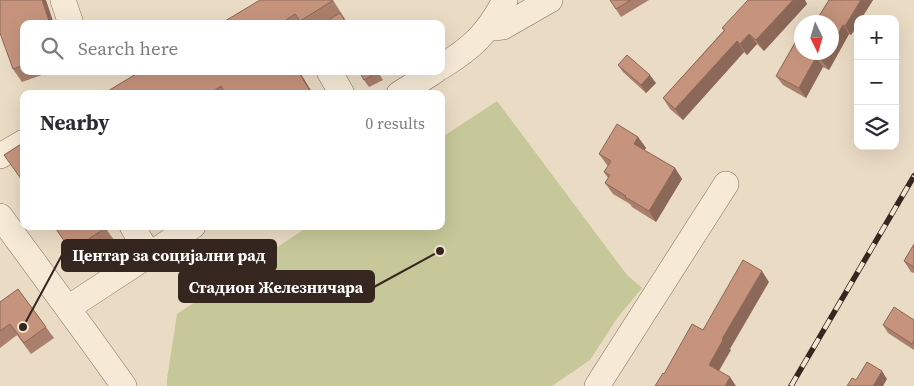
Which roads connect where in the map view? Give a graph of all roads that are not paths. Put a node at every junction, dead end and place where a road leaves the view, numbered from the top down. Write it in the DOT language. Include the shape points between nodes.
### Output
graph roads {
  1 [pos="63,0"];
  2 [pos="505,0"];
  3 [pos="550,0"];
  4 [pos="70,20"];
  5 [pos="490,25"];
  6 [pos="445,64"];
  7 [pos="331,75"];
  8 [pos="429,75"];
  9 [pos="340,90"];
  10 [pos="405,90"];
  11 [pos="20,144"];
  12 [pos="0,156"];
  13 [pos="726,184"];
  14 [pos="0,216"];
  15 [pos="134,230"];
  16 [pos="187,230"];
  17 [pos="149,255"];
  18 [pos="68,308"];
  19 [pos="124,386"];
  20 [pos="598,386"];
  1 -- 4 [label="street"];
  2 -- 5 [label="street"];
  3 -- 5 [label="street" via="503,27"];
  5 -- 6 [label="street" via="472,45"];
  7 -- 9 [label="street"];
  8 -- 10 [label="street"];
  11 -- 12 [label="street"];
  13 -- 20 [label="street"];
  14 -- 18 [label="street"];
  15 -- 17 [label="street"];
  16 -- 17 [label="street"];
  17 -- 18 [label="street"];
  18 -- 19 [label="street"];
}
